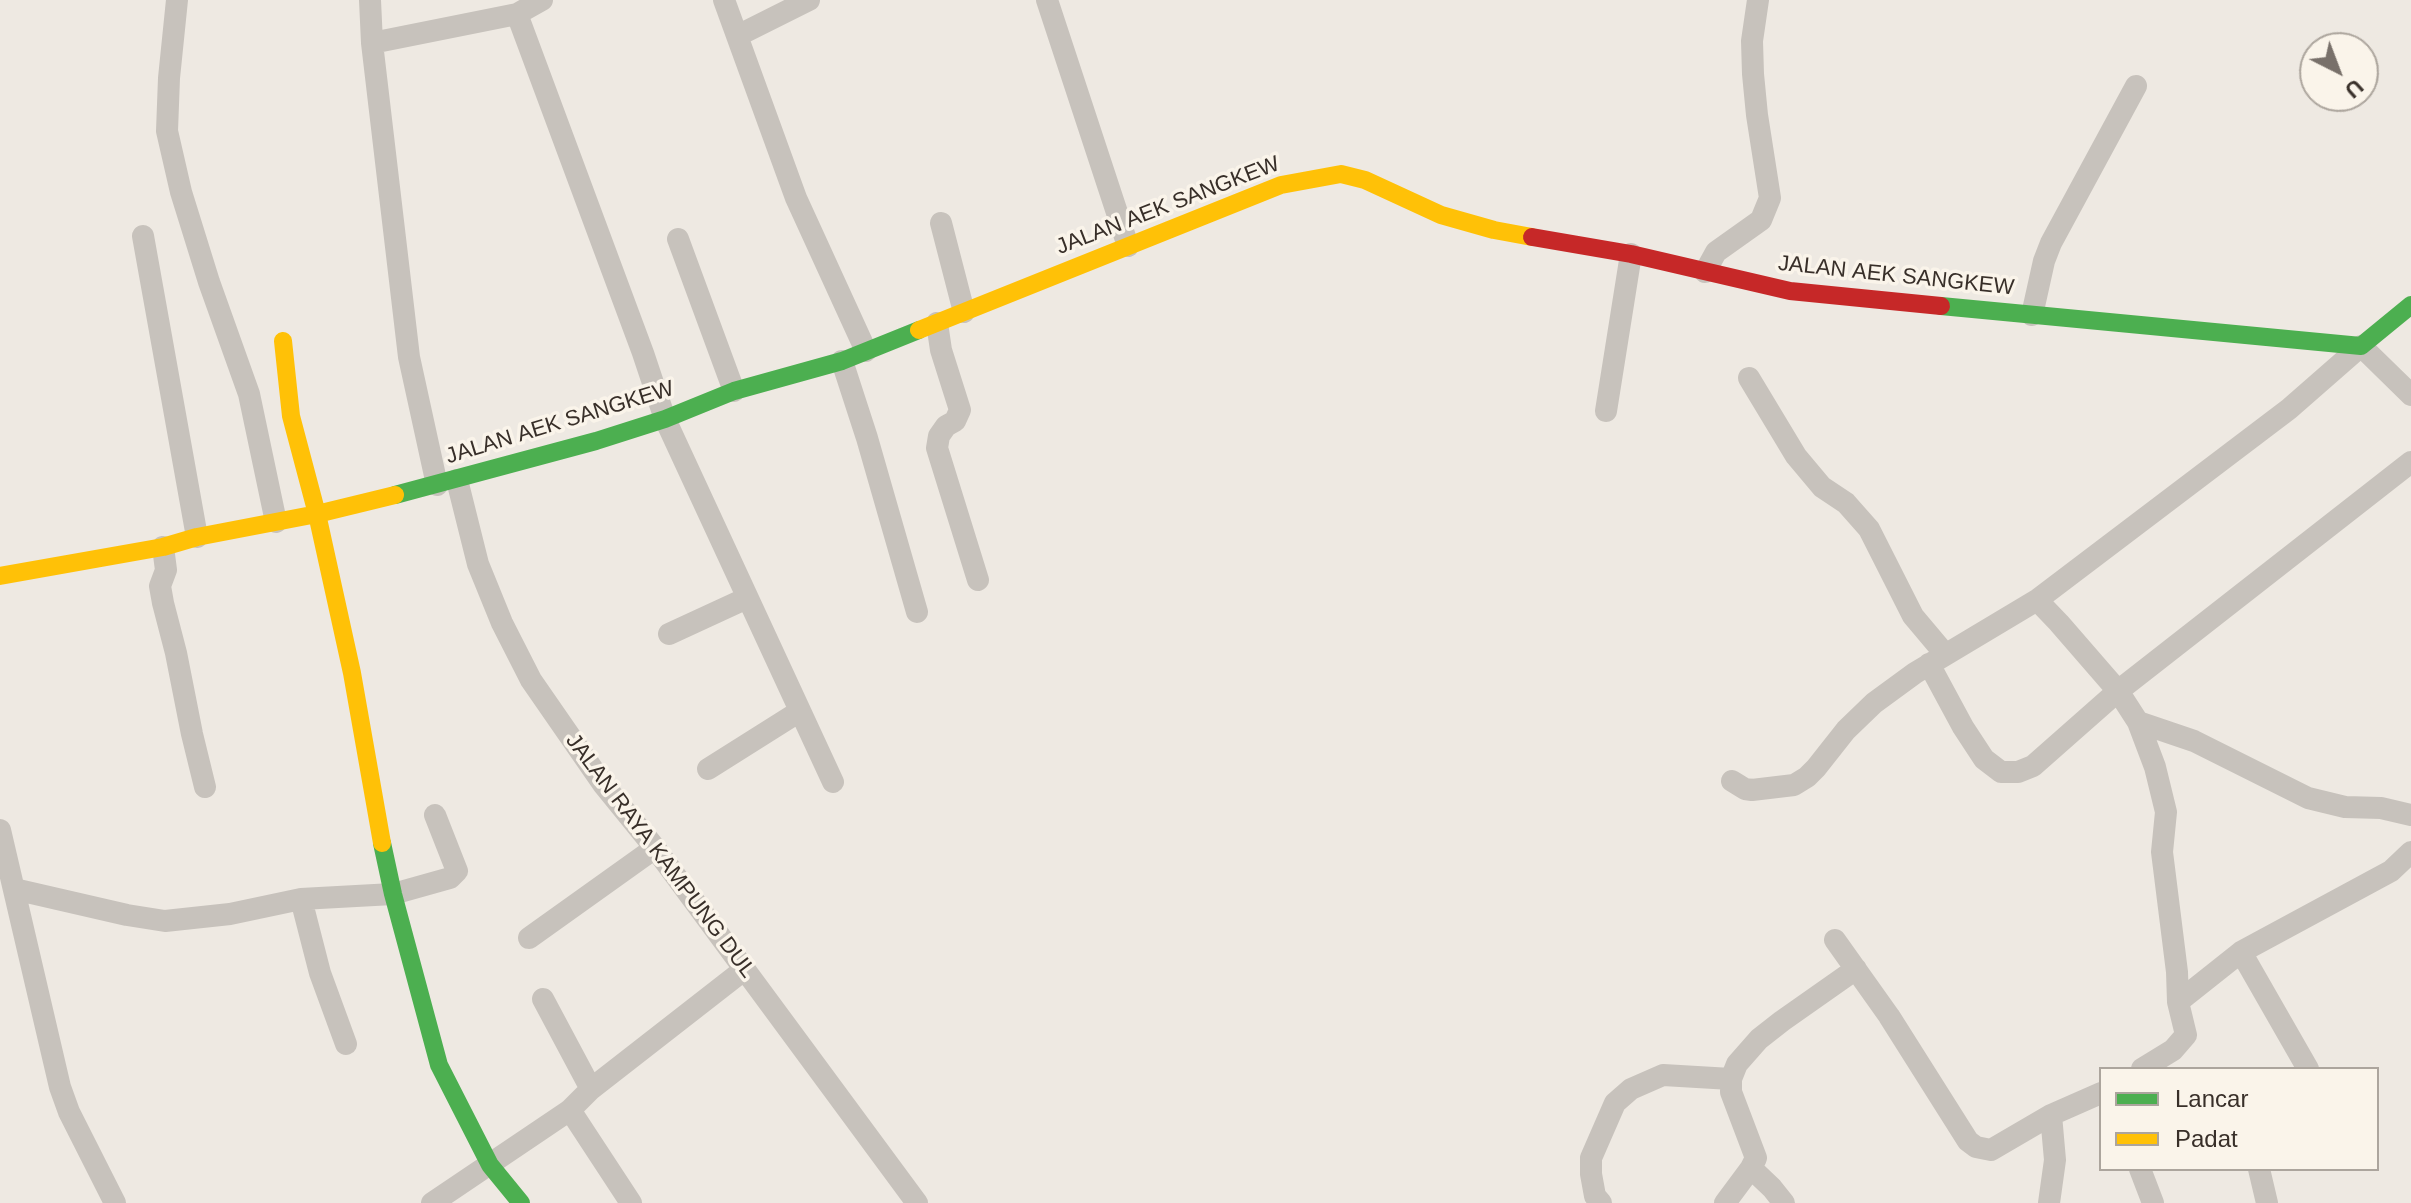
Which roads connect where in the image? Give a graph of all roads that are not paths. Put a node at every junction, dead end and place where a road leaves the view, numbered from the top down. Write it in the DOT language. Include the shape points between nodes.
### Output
graph roads {
  1 [pos="177,0"];
  2 [pos="370,0"];
  3 [pos="542,0"];
  4 [pos="724,0"];
  5 [pos="809,0"];
  6 [pos="1047,0"];
  7 [pos="1758,0"];
  8 [pos="517,14"];
  9 [pos="739,35"];
  10 [pos="372,43"];
  11 [pos="2136,86"];
  12 [pos="941,223"];
  13 [pos="143,236"];
  14 [pos="678,239"];
  15 [pos="1128,246"];
  16 [pos="1631,254"];
  17 [pos="1705,272"];
  18 [pos="2411,305"];
  19 [pos="964,312"];
  20 [pos="2032,315"];
  21 [pos="937,323"];
  22 [pos="283,341"];
  23 [pos="2361,346"];
  24 [pos="866,351"];
  25 [pos="842,361"];
  26 [pos="1749,378"];
  27 [pos="734,391"];
  28 [pos="249,394"];
  29 [pos="2411,395"];
  30 [pos="1606,411"];
  31 [pos="291,416"];
  32 [pos="665,419"];
  33 [pos="2411,462"];
  34 [pos="447,483"];
  35 [pos="317,514"];
  36 [pos="276,522"];
  37 [pos="197,537"];
  38 [pos="163,547"];
  39 [pos="0,576"];
  40 [pos="978,580"];
  41 [pos="747,598"];
  42 [pos="2037,600"];
  43 [pos="917,612"];
  44 [pos="669,634"];
  45 [pos="1937,659"];
  46 [pos="2118,691"];
  47 [pos="800,711"];
  48 [pos="2138,722"];
  49 [pos="708,769"];
  50 [pos="1732,781"];
  51 [pos="833,782"];
  52 [pos="205,787"];
  53 [pos="435,815"];
  54 [pos="2411,815"];
  55 [pos="1,838"];
  56 [pos="655,848"];
  57 [pos="2411,852"];
  58 [pos="14,889"];
  59 [pos="393,894"];
  60 [pos="301,899"];
  61 [pos="529,938"];
  62 [pos="1835,940"];
  63 [pos="2241,952"];
  64 [pos="745,969"];
  65 [pos="1856,969"];
  66 [pos="543,999"];
  67 [pos="2178,1002"];
  68 [pos="346,1044"];
  69 [pos="2145,1067"];
  70 [pos="2307,1067"];
  71 [pos="1731,1079"];
  72 [pos="591,1089"];
  73 [pos="2099,1094"];
  74 [pos="570,1110"];
  75 [pos="2051,1115"];
  76 [pos="490,1165"];
  77 [pos="1751,1168"];
  78 [pos="2141,1171"];
  79 [pos="2259,1171"];
  80 [pos="115,1203"];
  81 [pos="432,1203"];
  82 [pos="521,1203"];
  83 [pos="631,1203"];
  84 [pos="917,1203"];
  85 [pos="1601,1203"];
  86 [pos="1725,1203"];
  87 [pos="1784,1203"];
  88 [pos="2049,1203"];
  89 [pos="2153,1203"];
  90 [pos="2267,1203"];
  1 -- 28 [label="street" via="167,131 209,282"];
  2 -- 10 [label="street, JALAN RAYA KAMPUNG DUL"];
  3 -- 8 [label="street"];
  4 -- 9 [label="street"];
  5 -- 9 [label="street"];
  6 -- 15 [label="street"];
  7 -- 17 [label="street" via="1753,74 1770,198 1761,220 1716,252"];
  8 -- 10 [label="street"];
  8 -- 32 [label="street"];
  9 -- 24 [label="street" via="796,198"];
  10 -- 34 [label="street, JALAN RAYA KAMPUNG DUL" via="409,357"];
  11 -- 20 [label="street" via="2051,243"];
  12 -- 19 [label="street"];
  13 -- 37 [label="street"];
  14 -- 27 [label="street"];
  15 -- 16 [label="street, JALAN AEK SANGKEW" via="1281,185 1341,174 1441,215 1494,230"];
  15 -- 19 [label="street, JALAN AEK SANGKEW"];
  16 -- 17 [label="street, JALAN AEK SANGKEW"];
  16 -- 30 [label="street"];
  17 -- 20 [label="street, JALAN AEK SANGKEW" via="1790,291"];
  18 -- 23 [label="street"];
  19 -- 21 [label="street, JALAN AEK SANGKEW"];
  20 -- 23 [label="street, JALAN AEK SANGKEW"];
  21 -- 24 [label="street, JALAN AEK SANGKEW"];
  21 -- 40 [label="street" via="960,410 939,436 937,448"];
  22 -- 31 [label="street"];
  23 -- 29 [label="street"];
  23 -- 42 [label="street" via="2289,409"];
  24 -- 25 [label="street, JALAN AEK SANGKEW"];
  25 -- 27 [label="street, JALAN AEK SANGKEW"];
  25 -- 43 [label="street"];
  26 -- 45 [label="street" via="1796,456 1869,529"];
  27 -- 32 [label="street, JALAN AEK SANGKEW"];
  28 -- 31 [label="street"];
  28 -- 36 [label="street"];
  31 -- 35 [label="street"];
  32 -- 34 [label="street, JALAN AEK SANGKEW"];
  32 -- 41 [label="street"];
  33 -- 46 [label="street"];
  34 -- 35 [label="street, JALAN AEK SANGKEW"];
  34 -- 56 [label="street, JALAN RAYA KAMPUNG DUL" via="502,623 531,680"];
  35 -- 36 [label="street, JALAN AEK SANGKEW"];
  35 -- 59 [label="street"];
  36 -- 37 [label="street, JALAN AEK SANGKEW"];
  37 -- 38 [label="street, JALAN AEK SANGKEW"];
  38 -- 39 [label="street, JALAN AEK SANGKEW"];
  38 -- 52 [label="street" via="166,570 160,586"];
  41 -- 44 [label="street"];
  41 -- 47 [label="street"];
  42 -- 45 [label="street"];
  42 -- 46 [label="street"];
  45 -- 46 [label="street" via="1963,727 1984,759 2001,772 2033,766"];
  45 -- 50 [label="street" via="1874,703 1794,785 1752,790"];
  46 -- 48 [label="street"];
  47 -- 49 [label="street"];
  47 -- 51 [label="street"];
  48 -- 54 [label="street" via="2194,741 2308,798"];
  48 -- 67 [label="street" via="2166,812 2162,852"];
  53 -- 59 [label="street" via="457,871 450,878"];
  55 -- 58 [label="street"];
  56 -- 61 [label="street"];
  56 -- 64 [label="street, JALAN RAYA KAMPUNG DUL"];
  57 -- 63 [label="street" via="2391,871"];
  58 -- 60 [label="street" via="165,921"];
  58 -- 80 [label="street" via="60,1087"];
  59 -- 60 [label="street"];
  59 -- 76 [label="street" via="439,1065"];
  60 -- 68 [label="street"];
  62 -- 65 [label="street"];
  63 -- 67 [label="street"];
  63 -- 70 [label="street"];
  64 -- 72 [label="street"];
  64 -- 84 [label="street, JALAN RAYA KAMPUNG DUL"];
  65 -- 71 [label="street" via="1759,1039"];
  65 -- 75 [label="street" via="1976,1147 1991,1150"];
  66 -- 72 [label="street"];
  67 -- 69 [label="street" via="2186,1035"];
  71 -- 77 [label="street" via="1756,1158"];
  71 -- 85 [label="street" via="1663,1075 1631,1089 1615,1103 1591,1158 1595,1196"];
  72 -- 74 [label="street"];
  73 -- 75 [label="street"];
  74 -- 76 [label="street"];
  74 -- 83 [label="street"];
  75 -- 88 [label="street" via="2055,1160"];
  76 -- 81 [label="street"];
  76 -- 82 [label="street"];
  77 -- 86 [label="street"];
  77 -- 87 [label="street"];
  78 -- 89 [label="street"];
  79 -- 90 [label="street"];
}
